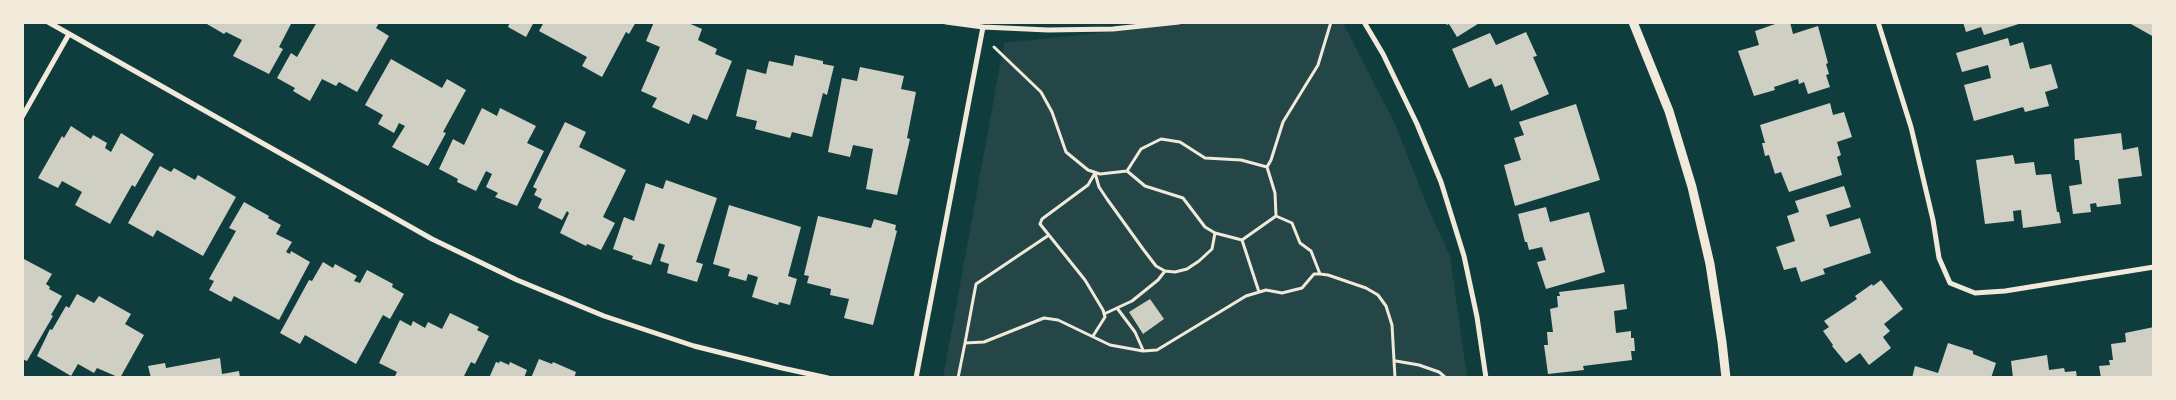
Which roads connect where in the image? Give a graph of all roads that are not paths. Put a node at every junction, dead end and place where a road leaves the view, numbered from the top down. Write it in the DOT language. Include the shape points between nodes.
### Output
graph roads {
  1 [pos="48,22"];
  2 [pos="946,22"];
  3 [pos="1179,22"];
  4 [pos="1364,22"];
  5 [pos="1633,22"];
  6 [pos="1878,22"];
  7 [pos="983,27"];
  8 [pos="69,34"];
  9 [pos="22,117"];
  10 [pos="2154,267"];
  11 [pos="828,378"];
  12 [pos="916,378"];
  13 [pos="1486,378"];
  14 [pos="1726,378"];
  1 -- 8 [label="street"];
  2 -- 7 [label="street"];
  3 -- 7 [label="street" via="1095,29"];
  4 -- 13 [label="street" via="1418,124 1440,182 1464,256"];
  5 -- 14 [label="street" via="1668,111 1692,187 1710,264"];
  6 -- 10 [label="street" via="1911,127 1939,258 1950,283 1975,293"];
  7 -- 12 [label="street"];
  8 -- 9 [label="street"];
  8 -- 11 [label="street" via="432,239 517,280 604,316 694,346"];
}
